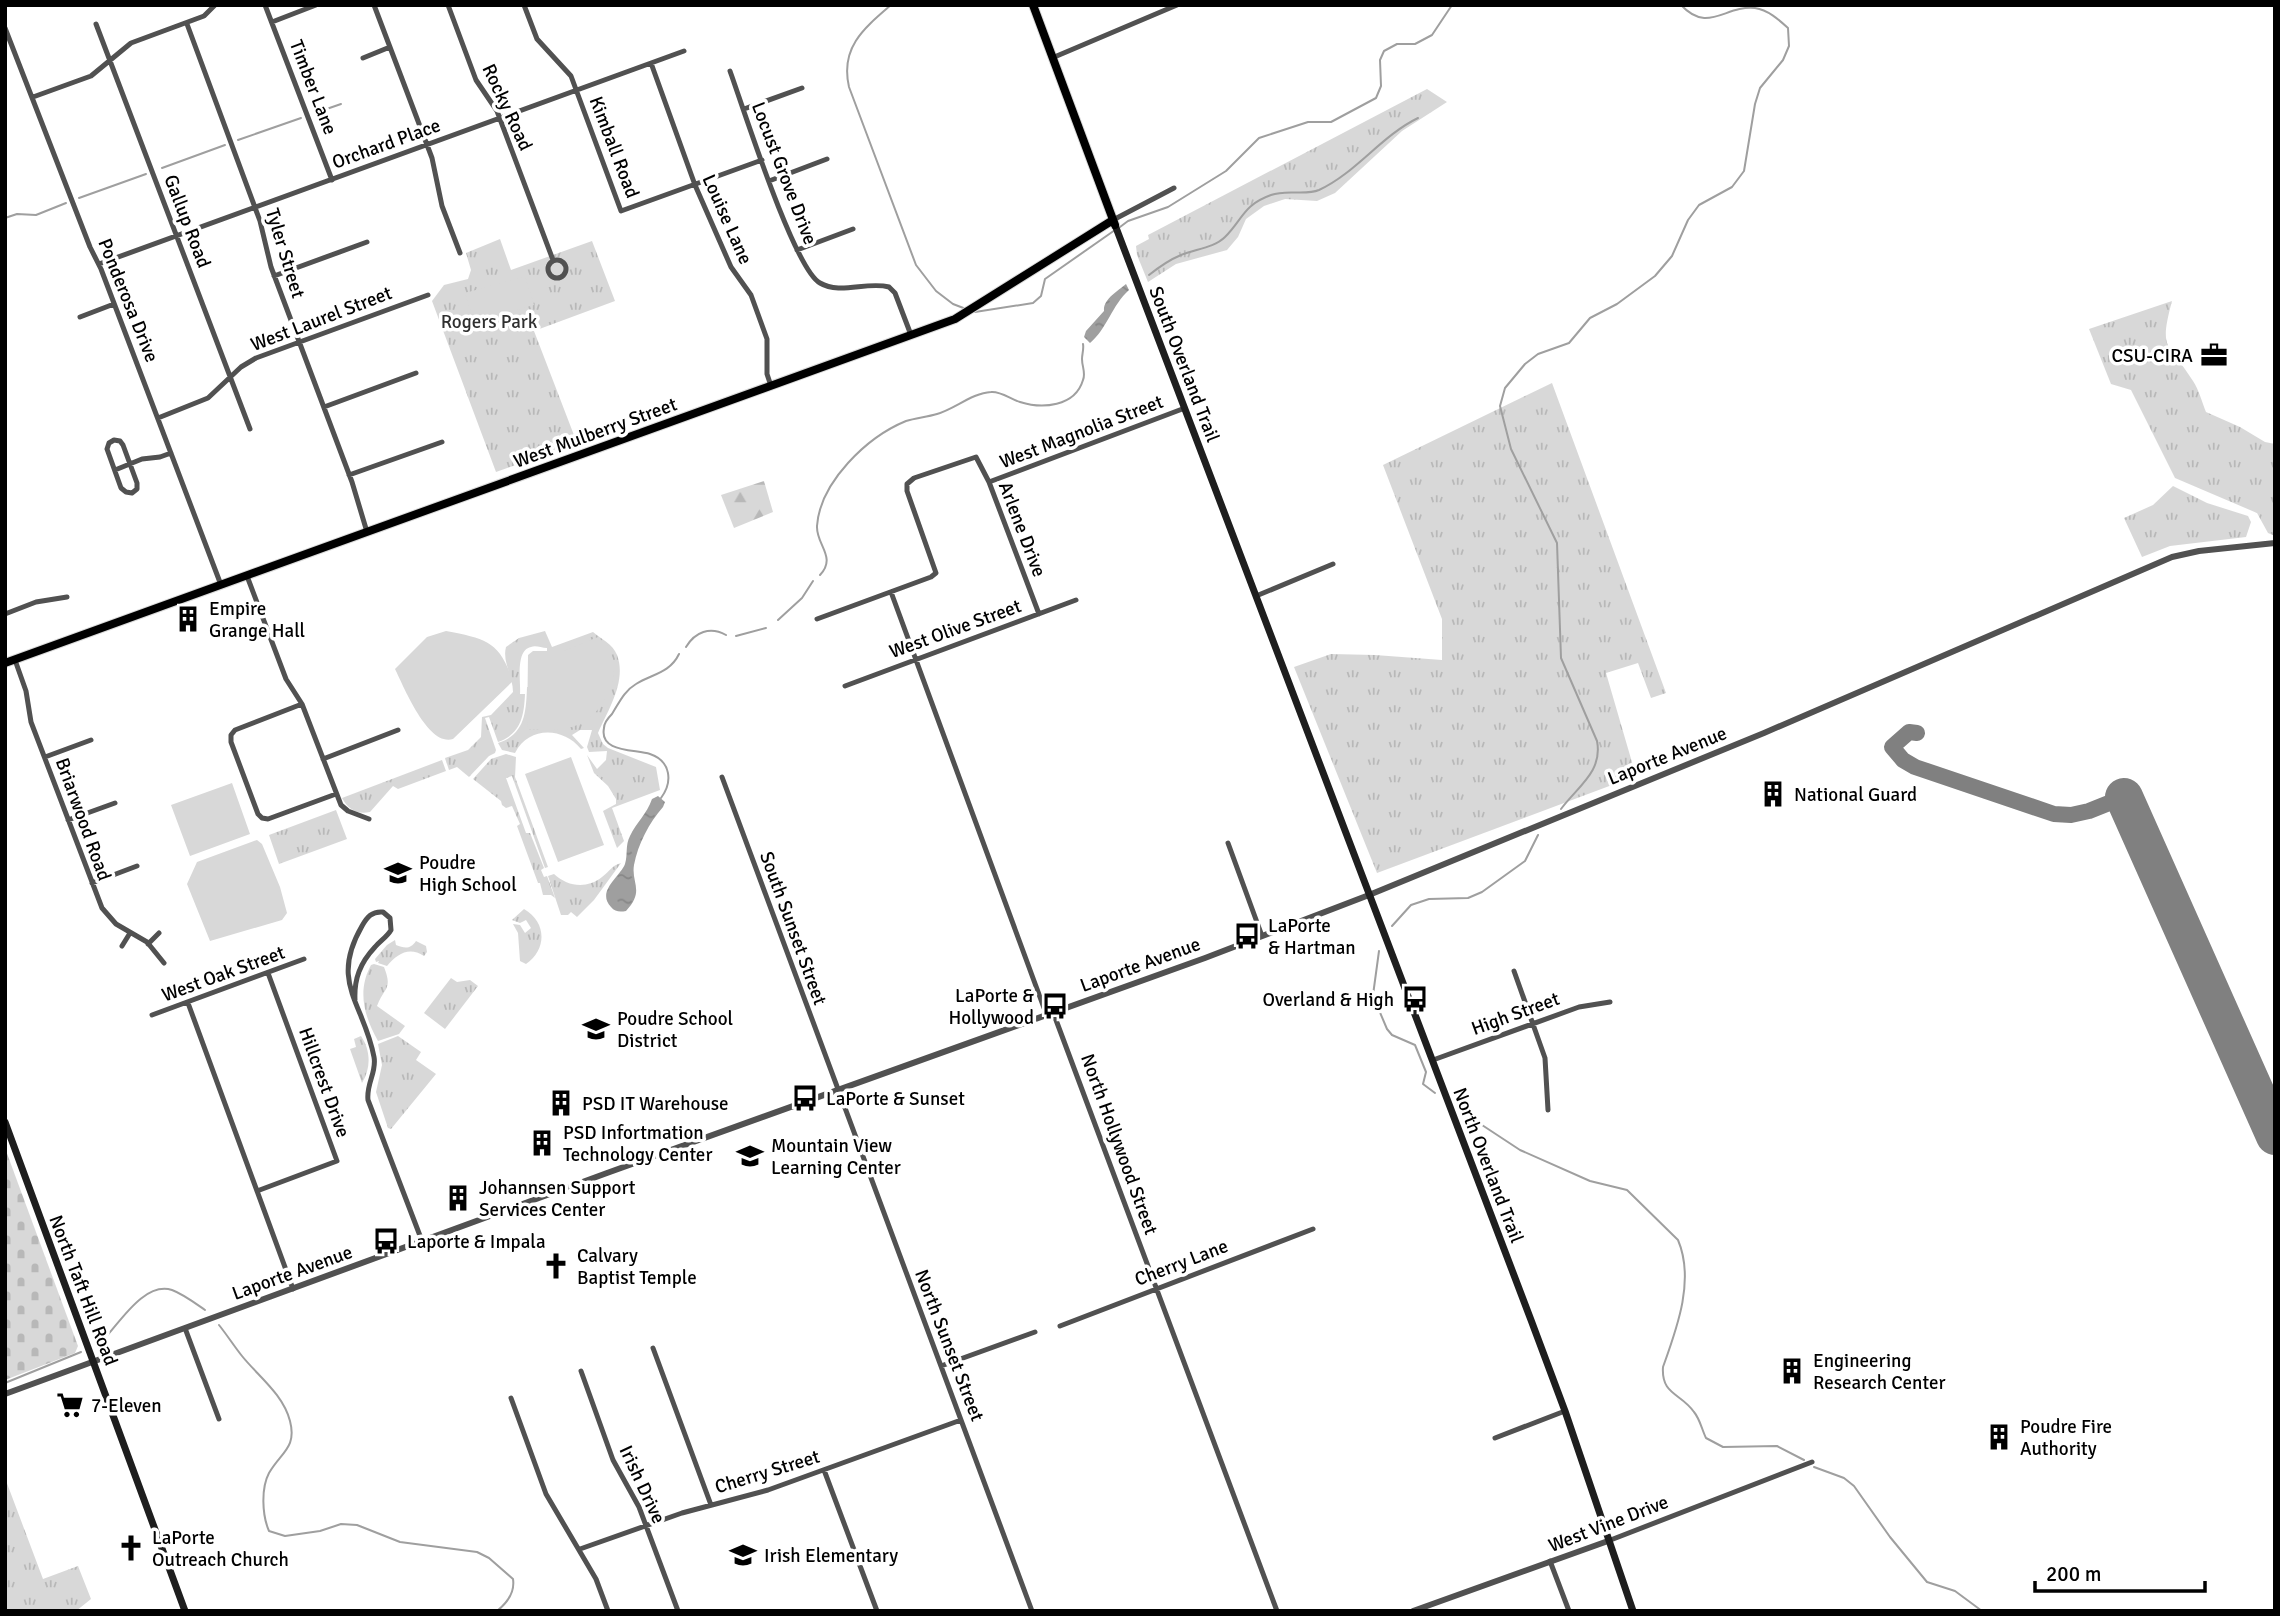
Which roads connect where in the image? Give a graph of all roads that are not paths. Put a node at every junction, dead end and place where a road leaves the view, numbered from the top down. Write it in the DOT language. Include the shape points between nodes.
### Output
graph roads {
  1 [pos="215,5"];
  2 [pos="265,5"];
  3 [pos="316,5"];
  4 [pos="374,5"];
  5 [pos="448,5"];
  6 [pos="524,5"];
  7 [pos="1033,5"];
  8 [pos="1177,5"];
  9 [pos="272,22"];
  10 [pos="96,23"];
  11 [pos="187,24"];
  12 [pos="5,28"];
  13 [pos="390,47"];
  14 [pos="684,51"];
  15 [pos="363,58"];
  16 [pos="1052,58"];
  17 [pos="111,60"];
  18 [pos="651,63"];
  19 [pos="730,71"];
  20 [pos="802,88"];
  21 [pos="577,90"];
  22 [pos="33,97"];
  23 [pos="744,109"];
  24 [pos="499,118"];
  25 [pos="428,145"];
  26 [pos="827,159"];
  27 [pos="762,160"];
  28 [pos="332,180"];
  29 [pos="769,181"];
  30 [pos="695,185"];
  31 [pos="1174,188"];
  32 [pos="255,207"];
  33 [pos="1116,226"];
  34 [pos="853,229"];
  35 [pos="177,235"];
  36 [pos="368,242"];
  37 [pos="797,250"];
  38 [pos="460,253"];
  39 [pos="553,260"];
  40 [pos="99,264"];
  41 [pos="274,275"];
  42 [pos="428,295"];
  43 [pos="114,304"];
  44 [pos="80,317"];
  45 [pos="911,335"];
  46 [pos="299,341"];
  47 [pos="416,373"];
  48 [pos="231,378"];
  49 [pos="771,386"];
  50 [pos="324,407"];
  51 [pos="1185,408"];
  52 [pos="158,418"];
  53 [pos="250,429"];
  54 [pos="442,442"];
  55 [pos="171,453"];
  56 [pos="976,457"];
  57 [pos="130,464"];
  58 [pos="115,470"];
  59 [pos="349,475"];
  60 [pos="989,482"];
  61 [pos="368,532"];
  62 [pos="2275,543"];
  63 [pos="1333,564"];
  64 [pos="247,576"];
  65 [pos="221,585"];
  66 [pos="891,592"];
  67 [pos="1256,596"];
  68 [pos="67,597"];
  69 [pos="1076,600"];
  70 [pos="5,614"];
  71 [pos="1039,614"];
  72 [pos="817,619"];
  73 [pos="916,659"];
  74 [pos="15,660"];
  75 [pos="5,663"];
  76 [pos="845,686"];
  77 [pos="302,704"];
  78 [pos="398,730"];
  79 [pos="1309,733"];
  80 [pos="90,740"];
  81 [pos="45,757"];
  82 [pos="323,760"];
  83 [pos="722,777"];
  84 [pos="336,794"];
  85 [pos="115,803"];
  86 [pos="369,819"];
  87 [pos="68,820"];
  88 [pos="1228,843"];
  89 [pos="137,866"];
  90 [pos="92,883"];
  91 [pos="1369,895"];
  92 [pos="130,933"];
  93 [pos="159,933"];
  94 [pos="1262,936"];
  95 [pos="148,944"];
  96 [pos="122,946"];
  97 [pos="304,959"];
  98 [pos="164,963"];
  99 [pos="1514,971"];
  100 [pos="268,973"];
  101 [pos="355,1000"];
  102 [pos="1610,1002"];
  103 [pos="188,1003"];
  104 [pos="1048,1014"];
  105 [pos="152,1015"];
  106 [pos="1533,1023"];
  107 [pos="1433,1060"];
  108 [pos="838,1090"];
  109 [pos="1548,1110"];
  110 [pos="5,1122"];
  111 [pos="257,1191"];
  112 [pos="1313,1229"];
  113 [pos="422,1241"];
  114 [pos="1157,1288"];
  115 [pos="293,1289"];
  116 [pos="1060,1326"];
  117 [pos="185,1328"];
  118 [pos="1035,1332"];
  119 [pos="653,1348"];
  120 [pos="94,1361"];
  121 [pos="941,1366"];
  122 [pos="581,1371"];
  123 [pos="5,1394"];
  124 [pos="511,1398"];
  125 [pos="1565,1412"];
  126 [pos="219,1419"];
  127 [pos="961,1420"];
  128 [pos="1495,1438"];
  129 [pos="1812,1462"];
  130 [pos="824,1470"];
  131 [pos="711,1505"];
  132 [pos="646,1525"];
  133 [pos="1608,1541"];
  134 [pos="580,1549"];
  135 [pos="1550,1561"];
  136 [pos="185,1611"];
  137 [pos="608,1611"];
  138 [pos="678,1611"];
  139 [pos="877,1611"];
  140 [pos="1032,1611"];
  141 [pos="1277,1611"];
  142 [pos="1413,1611"];
  143 [pos="1569,1611"];
  144 [pos="1633,1611"];
  1 -- 11 [label="street"];
  2 -- 9 [label="street, Timber Lane"];
  3 -- 9 [label="street"];
  4 -- 13 [label="street"];
  5 -- 24 [label="street, Rocky Road" via="477,80"];
  6 -- 21 [label="street, Kimball Road" via="537,39 569,71"];
  7 -- 16 [label="main road, South Overland Trail"];
  8 -- 16 [label="street"];
  9 -- 28 [label="street, Timber Lane"];
  10 -- 17 [label="street, Gallup Road"];
  11 -- 17 [label="street" via="131,43"];
  11 -- 32 [label="street, Tyler Street"];
  12 -- 22 [label="street, Ponderosa Drive"];
  13 -- 15 [label="street"];
  13 -- 25 [label="street"];
  14 -- 18 [label="street, Orchard Place"];
  16 -- 33 [label="main road, South Overland Trail"];
  17 -- 22 [label="street" via="91,76"];
  17 -- 35 [label="street, Gallup Road"];
  18 -- 21 [label="street, Orchard Place"];
  18 -- 30 [label="street, Louise Lane"];
  19 -- 23 [label="street, Locust Grove Drive"];
  20 -- 23 [label="street"];
  21 -- 24 [label="street, Orchard Place"];
  21 -- 30 [label="street, Kimball Road" via="621,211"];
  22 -- 40 [label="street, Ponderosa Drive"];
  23 -- 27 [label="street, Locust Grove Drive"];
  24 -- 25 [label="street, Orchard Place"];
  24 -- 39 [label="street, Rocky Road"];
  25 -- 28 [label="street, Orchard Place"];
  25 -- 38 [label="street" via="442,206"];
  26 -- 29 [label="street"];
  27 -- 29 [label="street, Locust Grove Drive"];
  27 -- 30 [label="street, Kimball Road"];
  28 -- 32 [label="street, Orchard Place"];
  29 -- 37 [label="street, Locust Grove Drive"];
  30 -- 49 [label="street, Louise Lane" via="731,267 753,299 769,344"];
  31 -- 33 [label="street, West Mulberry Street"];
  32 -- 35 [label="street, Orchard Place"];
  32 -- 41 [label="street, Tyler Street"];
  33 -- 45 [label="main road, West Mulberry Street" via="969,312"];
  33 -- 51 [label="main road, South Overland Trail"];
  34 -- 37 [label="street"];
  35 -- 40 [label="street, Orchard Place"];
  35 -- 48 [label="street, Gallup Road"];
  36 -- 41 [label="street"];
  37 -- 45 [label="street, Locust Grove Drive" via="808,272 822,285 891,288"];
  40 -- 43 [label="street, Ponderosa Drive"];
  41 -- 46 [label="street, Tyler Street"];
  42 -- 46 [label="street, West Laurel Street"];
  43 -- 44 [label="street"];
  43 -- 52 [label="street, Ponderosa Drive"];
  45 -- 49 [label="main road, West Mulberry Street"];
  46 -- 48 [label="street, West Laurel Street" via="251,360"];
  46 -- 50 [label="street, Tyler Street"];
  47 -- 50 [label="street"];
  48 -- 52 [label="street, West Laurel Street" via="202,401"];
  48 -- 53 [label="street, Gallup Road"];
  49 -- 61 [label="main road, West Mulberry Street"];
  50 -- 59 [label="street, Tyler Street"];
  51 -- 60 [label="street, West Magnolia Street"];
  51 -- 67 [label="main road, South Overland Trail"];
  52 -- 55 [label="street, Ponderosa Drive"];
  54 -- 59 [label="street"];
  55 -- 57 [label="street"];
  55 -- 65 [label="street, Ponderosa Drive"];
  56 -- 60 [label="street, Arlene Drive"];
  56 -- 66 [label="street, West Magnolia Street" via="907,484 936,573"];
  57 -- 58 [label="street"];
  57 -- 58 [label="street" via="138,485 132,493 122,490"];
  57 -- 58 [label="street" via="121,442 112,441 107,449"];
  59 -- 61 [label="street, Tyler Street"];
  60 -- 71 [label="street, Arlene Drive"];
  61 -- 64 [label="main road, West Mulberry Street"];
  62 -- 91 [label="street, Laporte Avenue" via="2172,557 1764,733"];
  63 -- 67 [label="street"];
  64 -- 65 [label="main road, West Mulberry Street"];
  64 -- 77 [label="street" via="286,679"];
  65 -- 74 [label="main road, West Mulberry Street"];
  66 -- 72 [label="street"];
  66 -- 73 [label="street, North Hollywood Street"];
  67 -- 79 [label="main road, South Overland Trail"];
  68 -- 70 [label="street"];
  69 -- 71 [label="street, West Olive Street"];
  71 -- 73 [label="street, West Olive Street"];
  73 -- 76 [label="street, West Olive Street"];
  73 -- 104 [label="street, North Hollywood Street"];
  74 -- 75 [label="main road, West Mulberry Street"];
  74 -- 81 [label="street, Briarwood Road"];
  77 -- 82 [label="street"];
  77 -- 84 [label="street" via="231,735 258,814 268,818"];
  78 -- 82 [label="street"];
  79 -- 91 [label="main road, North Overland Trail"];
  80 -- 81 [label="street"];
  81 -- 87 [label="street, Briarwood Road"];
  82 -- 84 [label="street"];
  83 -- 108 [label="street, South Sunset Street"];
  84 -- 86 [label="street" via="348,811"];
  85 -- 87 [label="street"];
  87 -- 90 [label="street, Briarwood Road"];
  88 -- 94 [label="street"];
  89 -- 90 [label="street"];
  90 -- 92 [label="street, Briarwood Road" via="104,913"];
  91 -- 94 [label="street, Laporte Avenue"];
  91 -- 107 [label="main road, North Overland Trail"];
  92 -- 95 [label="street, Briarwood Road"];
  92 -- 96 [label="street"];
  93 -- 95 [label="street"];
  94 -- 104 [label="street, Laporte Avenue"];
  95 -- 98 [label="street, Briarwood Road"];
  97 -- 100 [label="street, West Oak Street"];
  99 -- 106 [label="street"];
  100 -- 103 [label="street, West Oak Street"];
  100 -- 111 [label="street, Hillcrest Drive" via="337,1161"];
  101 -- 101 [label="street" via="360,967 391,930 390,918 383,912 369,917 349,956 348,983"];
  101 -- 113 [label="street" via="374,1059 368,1100"];
  102 -- 106 [label="street, High Street" via="1578,1007"];
  103 -- 105 [label="street, West Oak Street"];
  103 -- 111 [label="street"];
  104 -- 108 [label="street, Laporte Avenue"];
  104 -- 114 [label="street, North Hollywood Street" via="1056,1020"];
  106 -- 107 [label="street, High Street"];
  106 -- 109 [label="street" via="1547,1070"];
  107 -- 125 [label="main road, North Overland Trail"];
  108 -- 113 [label="street, Laporte Avenue"];
  108 -- 121 [label="street, North Sunset Street"];
  110 -- 120 [label="main road, North Taft Hill Road"];
  111 -- 115 [label="street"];
  112 -- 114 [label="street, Cherry Lane"];
  113 -- 115 [label="street, Laporte Avenue"];
  114 -- 116 [label="street, Cherry Lane"];
  114 -- 141 [label="street, North Hollywood Street"];
  115 -- 117 [label="street, Laporte Avenue"];
  117 -- 120 [label="street, Laporte Avenue"];
  117 -- 126 [label="street"];
  118 -- 121 [label="street"];
  119 -- 131 [label="street"];
  120 -- 123 [label="street, Laporte Avenue"];
  120 -- 136 [label="main road, North Taft Hill Road"];
  121 -- 127 [label="street, North Sunset Street"];
  122 -- 132 [label="street, Irish Drive" via="613,1460"];
  124 -- 134 [label="street" via="546,1494"];
  125 -- 128 [label="street"];
  125 -- 133 [label="main road, North Overland Trail"];
  127 -- 130 [label="street, Cherry Street"];
  127 -- 140 [label="street, North Sunset Street"];
  129 -- 133 [label="street, West Vine Drive"];
  130 -- 131 [label="street, Cherry Street"];
  130 -- 139 [label="street"];
  131 -- 132 [label="street, Cherry Street"];
  132 -- 134 [label="street, Cherry Street"];
  132 -- 138 [label="street, Irish Drive"];
  133 -- 135 [label="street, West Vine Drive"];
  133 -- 144 [label="main road, North Overland Trail"];
  134 -- 137 [label="street"];
  135 -- 142 [label="street, West Vine Drive"];
  135 -- 143 [label="street"];
}
